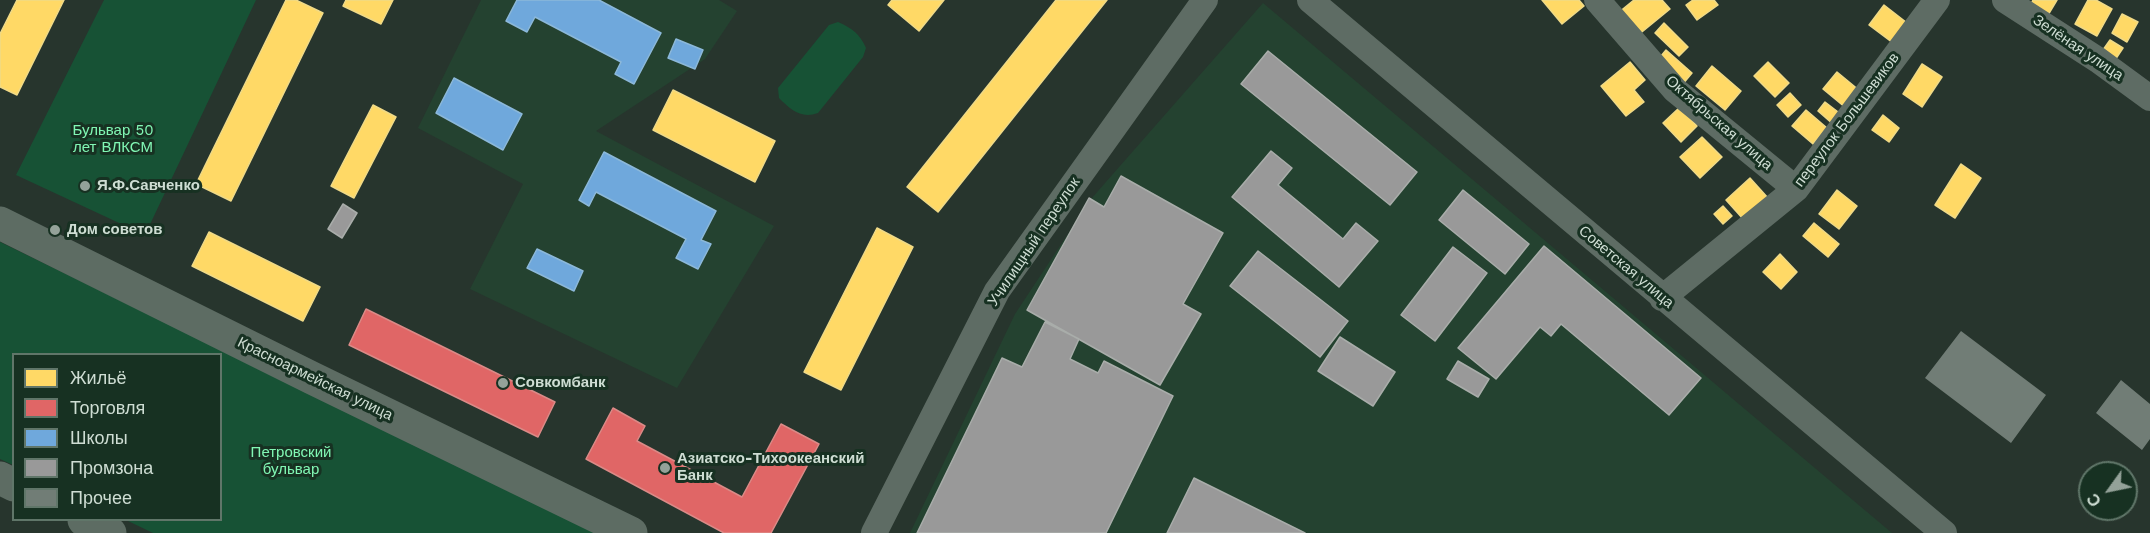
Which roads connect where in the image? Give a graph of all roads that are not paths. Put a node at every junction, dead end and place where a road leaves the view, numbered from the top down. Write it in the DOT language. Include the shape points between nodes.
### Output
graph roads {
  1 [pos="1205,0"];
  2 [pos="1310,0"];
  3 [pos="1597,0"];
  4 [pos="1937,0"];
  5 [pos="2005,0"];
  6 [pos="2150,98"];
  7 [pos="1796,189"];
  8 [pos="0,223"];
  9 [pos="1662,298"];
  10 [pos="88,521"];
  11 [pos="110,533"];
  12 [pos="631,533"];
  13 [pos="874,533"];
  14 [pos="1944,533"];
  1 -- 13 [label="street, Училищный переулок" via="997,291"];
  2 -- 9 [label="street, Советская улица"];
  3 -- 7 [label="street, Октябрьская улица" via="1675,90"];
  4 -- 7 [label="street, переулок Большевиков"];
  5 -- 6 [label="street, Зелёная улица"];
  7 -- 9 [label="street, переулок Большевиков"];
  8 -- 12 [label="main road, Красноармейская улица"];
  9 -- 14 [label="street, Советская улица"];
  10 -- 11 [label="main road"];
}
